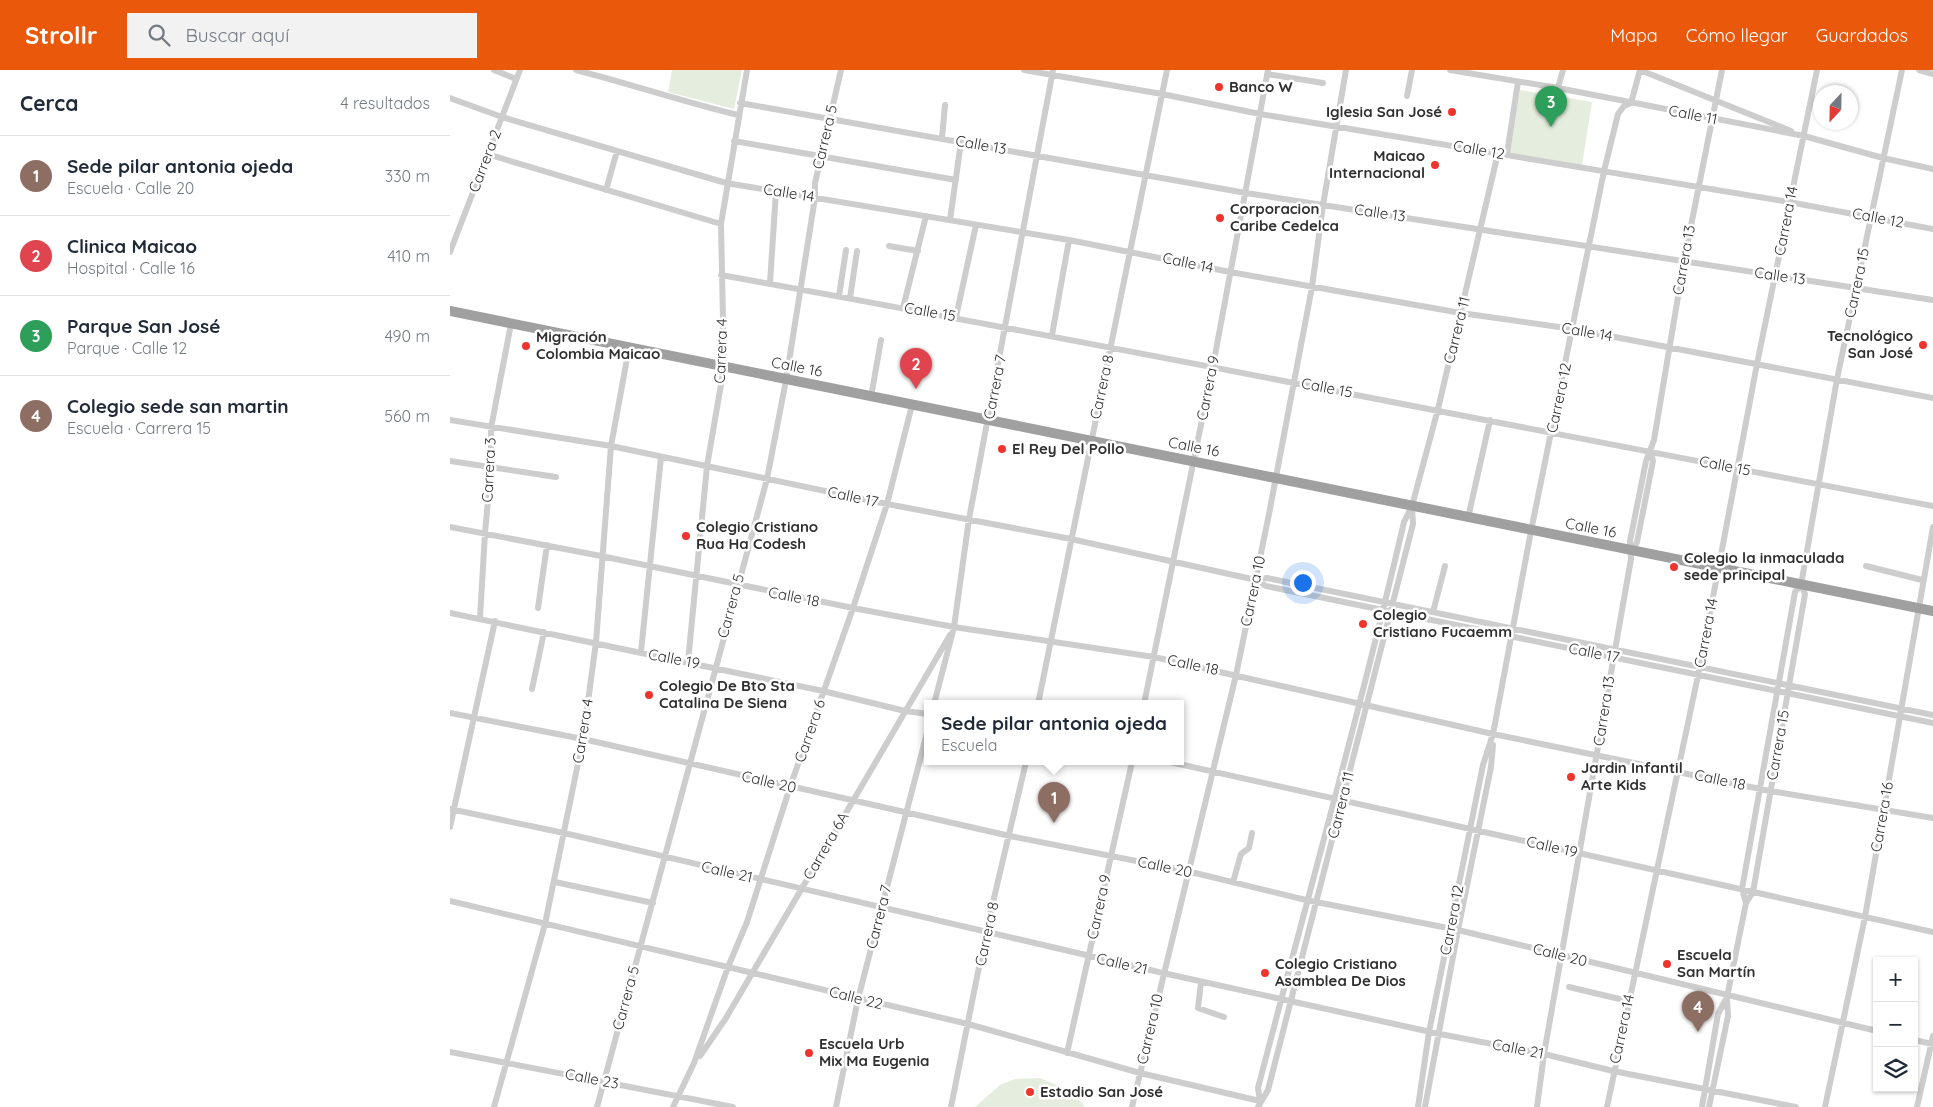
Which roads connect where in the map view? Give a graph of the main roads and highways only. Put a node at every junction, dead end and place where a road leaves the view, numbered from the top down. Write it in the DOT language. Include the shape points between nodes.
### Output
graph roads {
  1 [pos="450,311"];
  2 [pos="1933,611"];
  1 -- 2 [label="highway, Calle 16"];
}
